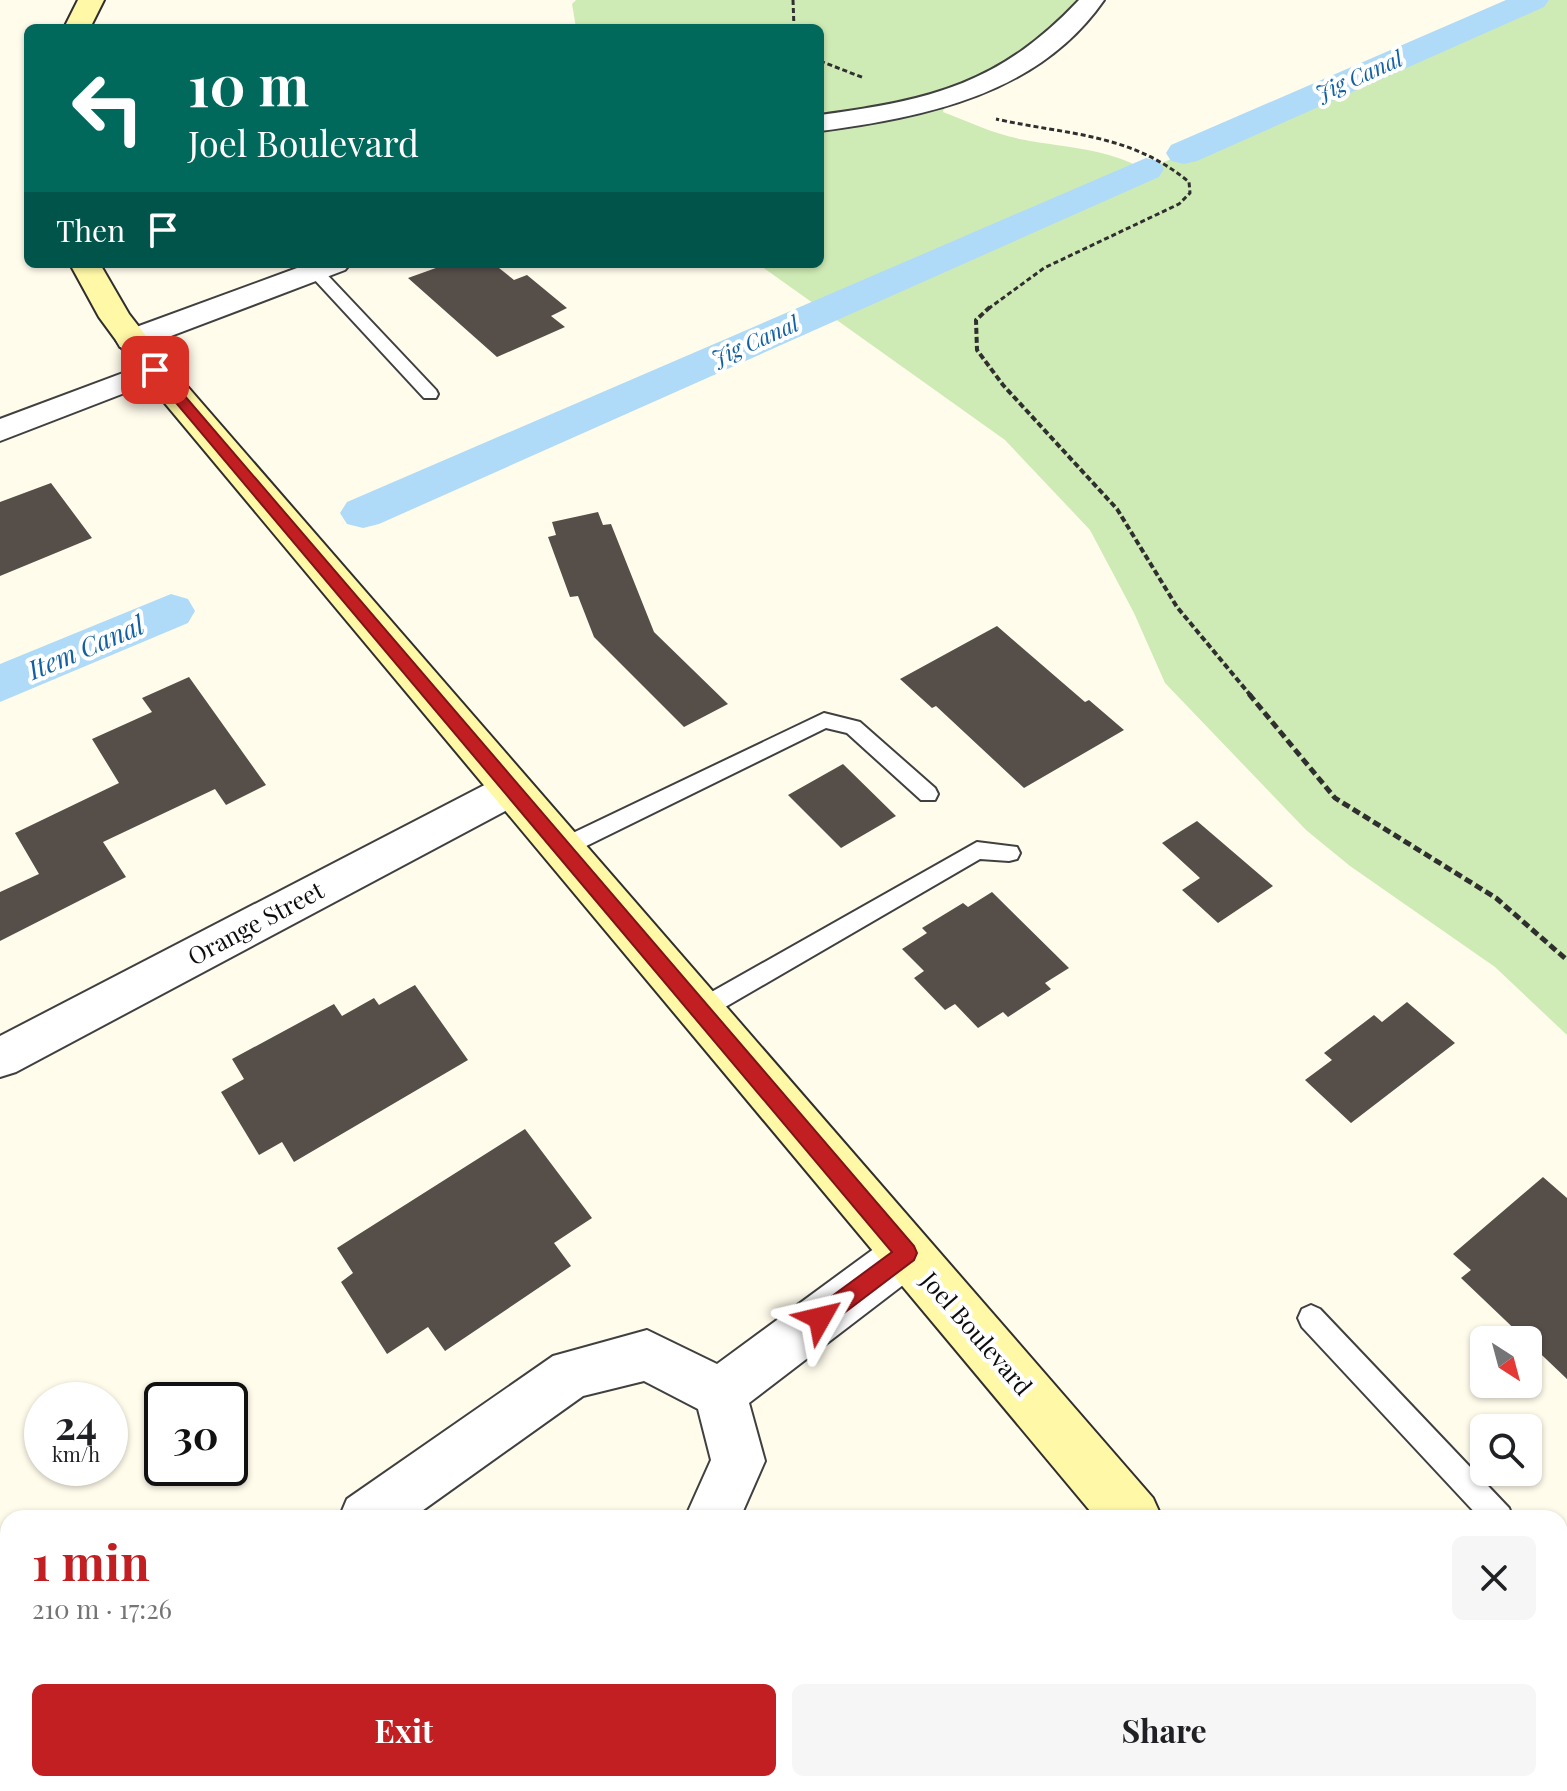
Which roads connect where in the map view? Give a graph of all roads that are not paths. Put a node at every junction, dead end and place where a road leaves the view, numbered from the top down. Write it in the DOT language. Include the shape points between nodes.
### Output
graph roads {
  1 [pos="91,0"];
  2 [pos="1092,0"];
  3 [pos="79,24"];
  4 [pos="824,122"];
  5 [pos="88,268"];
  6 [pos="254,268"];
  7 [pos="317,268"];
  8 [pos="320,268"];
  9 [pos="134,342"];
  10 [pos="430,394"];
  11 [pos="0,431"];
  12 [pos="512,789"];
  13 [pos="928,794"];
  14 [pos="562,848"];
  15 [pos="1009,853"];
  16 [pos="700,1010"];
  17 [pos="0,1058"];
  18 [pos="907,1253"];
  19 [pos="1311,1318"];
  20 [pos="720,1393"];
  21 [pos="377,1510"];
  22 [pos="716,1510"];
  23 [pos="1126,1510"];
  24 [pos="1491,1510"];
  1 -- 3 [label="main road"];
  2 -- 4 [label="street" via="1049,45 996,80 935,101"];
  5 -- 9 [label="main road, Joel Boulevard"];
  6 -- 9 [label="street"];
  7 -- 9 [label="street"];
  8 -- 10 [label="lane"];
  9 -- 11 [label="street"];
  9 -- 12 [label="main road, Joel Boulevard"];
  12 -- 14 [label="main road, Joel Boulevard"];
  12 -- 17 [label="street, Orange Street"];
  13 -- 14 [label="lane" via="853,727 824,720"];
  14 -- 16 [label="main road, Joel Boulevard"];
  15 -- 16 [label="lane" via="977,850"];
  16 -- 18 [label="main road, Joel Boulevard"];
  18 -- 20 [label="street"];
  18 -- 23 [label="main road, Joel Boulevard"];
  19 -- 24 [label="lane"];
  20 -- 21 [label="street" via="647,1355 571,1374"];
  20 -- 22 [label="street" via="738,1461"];
}
